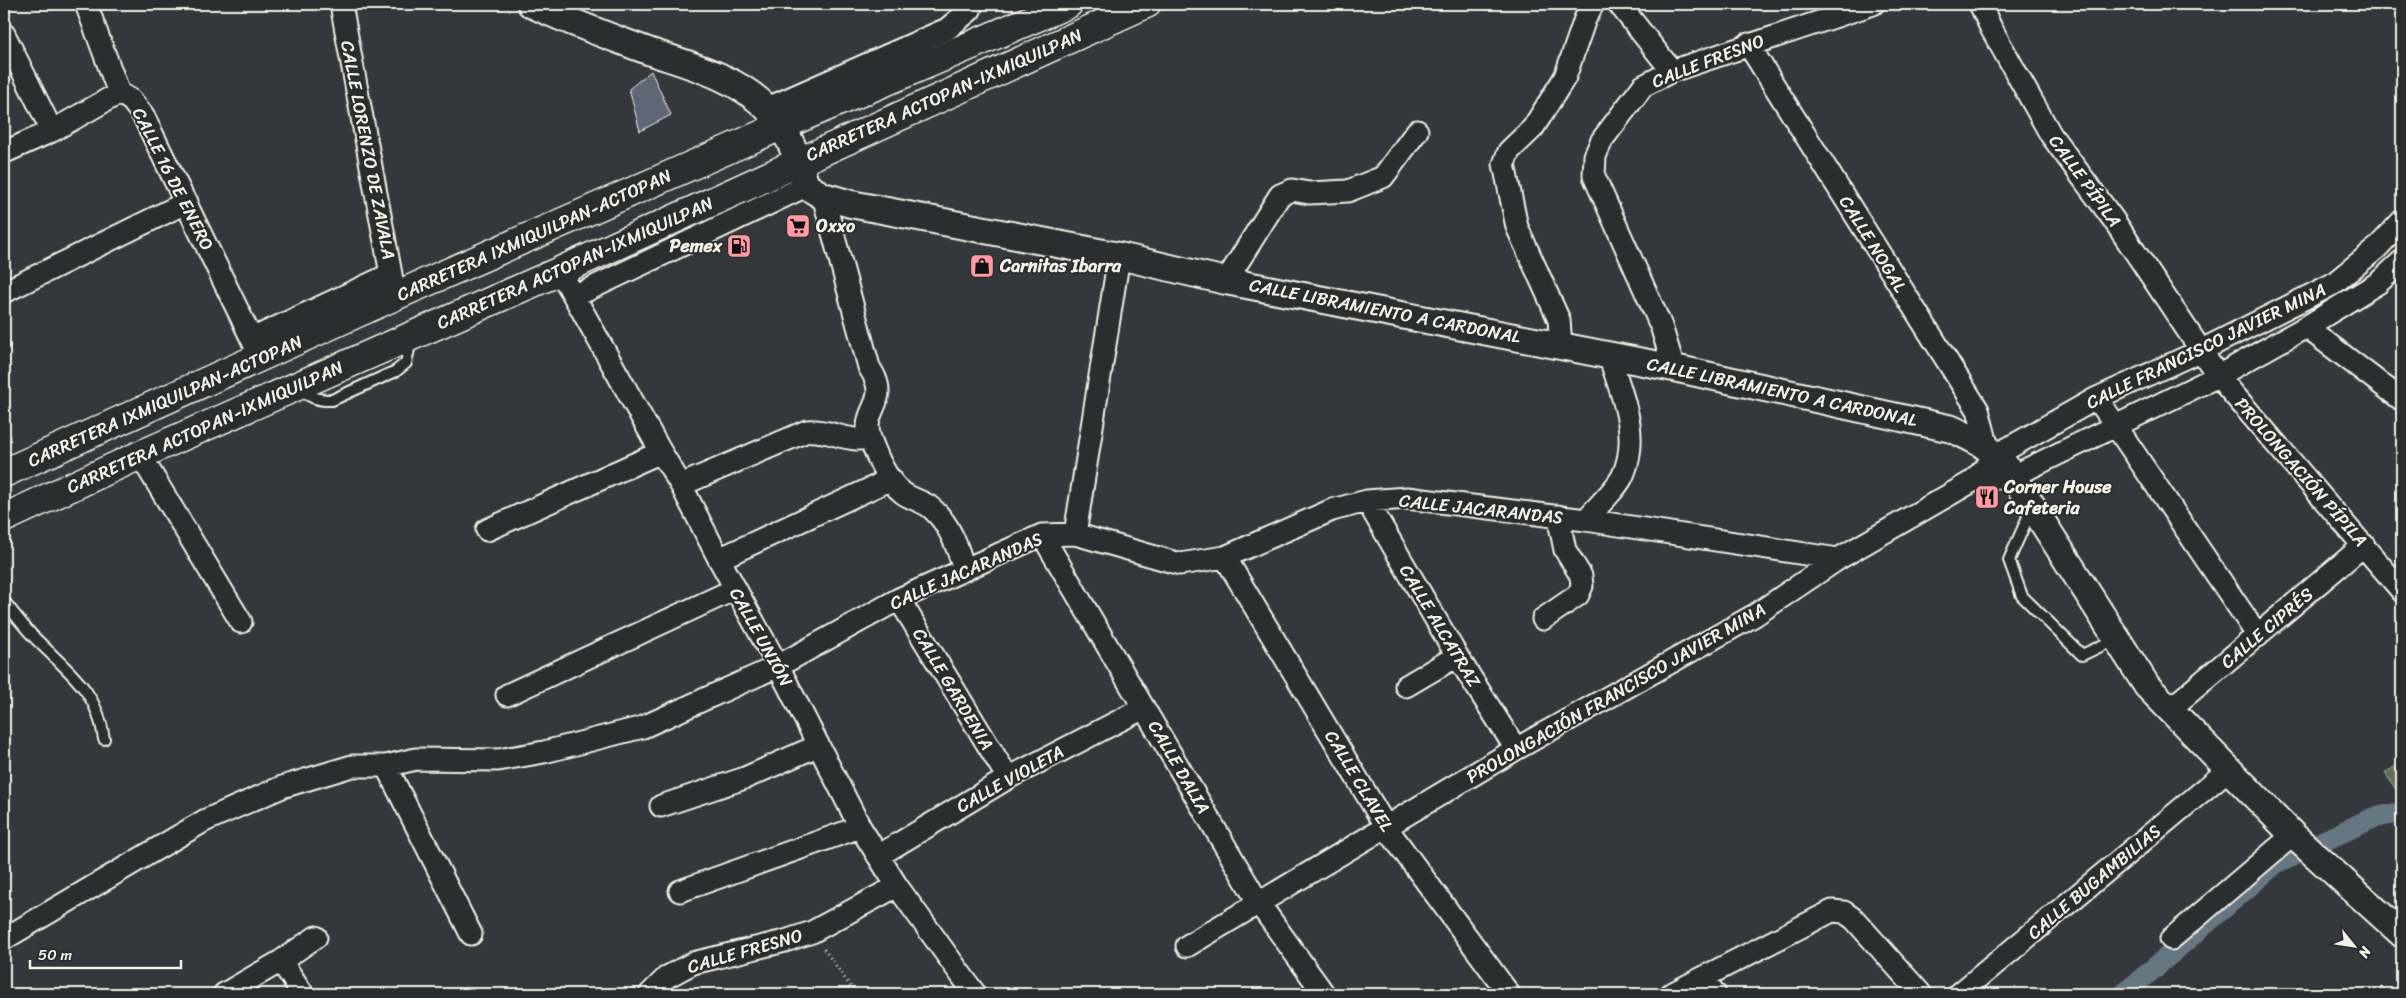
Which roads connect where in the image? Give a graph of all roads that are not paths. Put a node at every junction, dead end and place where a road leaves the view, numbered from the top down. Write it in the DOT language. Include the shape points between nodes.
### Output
graph roads {
  1 [pos="86,4"];
  2 [pos="341,4"];
  3 [pos="531,4"];
  4 [pos="972,4"];
  5 [pos="1068,4"];
  6 [pos="1146,4"];
  7 [pos="1593,4"];
  8 [pos="1619,4"];
  9 [pos="1873,4"];
  10 [pos="1980,4"];
  11 [pos="4,34"];
  12 [pos="1748,44"];
  13 [pos="1672,71"];
  14 [pos="119,93"];
  15 [pos="775,117"];
  16 [pos="52,131"];
  17 [pos="1417,131"];
  18 [pos="5,152"];
  19 [pos="809,181"];
  20 [pos="187,202"];
  21 [pos="2402,221"];
  22 [pos="2377,248"];
  23 [pos="1120,256"];
  24 [pos="2401,265"];
  25 [pos="560,272"];
  26 [pos="1226,281"];
  27 [pos="393,285"];
  28 [pos="4,292"];
  29 [pos="575,296"];
  30 [pos="2306,327"];
  31 [pos="1561,346"];
  32 [pos="256,348"];
  33 [pos="2202,350"];
  34 [pos="1609,355"];
  35 [pos="1674,368"];
  36 [pos="2218,376"];
  37 [pos="2097,398"];
  38 [pos="2402,400"];
  39 [pos="2114,427"];
  40 [pos="870,438"];
  41 [pos="1993,451"];
  42 [pos="660,452"];
  43 [pos="140,455"];
  44 [pos="4,473"];
  45 [pos="2013,476"];
  46 [pos="891,479"];
  47 [pos="1973,481"];
  48 [pos="681,485"];
  49 [pos="1367,501"];
  50 [pos="2033,507"];
  51 [pos="1558,516"];
  52 [pos="4,518"];
  53 [pos="1586,520"];
  54 [pos="487,530"];
  55 [pos="1075,534"];
  56 [pos="1042,535"];
  57 [pos="2364,545"];
  58 [pos="1225,557"];
  59 [pos="718,559"];
  60 [pos="1838,559"];
  61 [pos="964,570"];
  62 [pos="735,589"];
  63 [pos="2402,591"];
  64 [pos="899,599"];
  65 [pos="4,601"];
  66 [pos="1543,620"];
  67 [pos="241,622"];
  68 [pos="2258,636"];
  69 [pos="2117,639"];
  70 [pos="1457,656"];
  71 [pos="778,666"];
  72 [pos="1406,686"];
  73 [pos="506,695"];
  74 [pos="1144,708"];
  75 [pos="2169,710"];
  76 [pos="104,739"];
  77 [pos="818,746"];
  78 [pos="1516,749"];
  79 [pos="386,766"];
  80 [pos="2229,769"];
  81 [pos="1008,778"];
  82 [pos="661,806"];
  83 [pos="860,827"];
  84 [pos="1386,827"];
  85 [pos="2299,840"];
  86 [pos="878,856"];
  87 [pos="897,886"];
  88 [pos="680,891"];
  89 [pos="1258,902"];
  90 [pos="471,934"];
  91 [pos="2402,934"];
  92 [pos="316,937"];
  93 [pos="4,939"];
  94 [pos="2171,939"];
  95 [pos="1187,946"];
  96 [pos="281,961"];
  97 [pos="1709,986"];
  98 [pos="224,994"];
  99 [pos="302,994"];
  100 [pos="650,994"];
  101 [pos="975,994"];
  102 [pos="1324,994"];
  103 [pos="1509,994"];
  104 [pos="1672,994"];
  105 [pos="1921,994"];
  106 [pos="1959,994"];
  1 -- 14 [label="street, CALLE 16 DE ENERO"];
  2 -- 27 [label="street, CALLE LORENZO DE ZAVALA"];
  3 -- 15 [label="street" via="572,24 742,87"];
  4 -- 15 [label="street" via="970,10 947,29"];
  5 -- 15 [label="main road, CARRETERA IXMIQUILPAN-ACTOPAN"];
  6 -- 19 [label="main road, CARRETERA ACTOPAN-IXMIQUILPAN"];
  7 -- 31 [label="street" via="1565,77 1533,128 1509,152 1504,164 1517,227 1559,320"];
  8 -- 13 [label="street"];
  9 -- 12 [label="street, CALLE FRESNO"];
  10 -- 33 [label="street, CALLE PÍPILA" via="2050,135 2113,219"];
  11 -- 16 [label="street"];
  12 -- 13 [label="street, CALLE FRESNO"];
  12 -- 41 [label="street, CALLE NOGAL" via="1978,410"];
  13 -- 35 [label="street, CALLE FRESNO" via="1642,86 1602,140 1595,156 1594,176 1661,326"];
  14 -- 16 [label="street"];
  14 -- 20 [label="street, CALLE 16 DE ENERO" via="131,100 143,115"];
  15 -- 19 [label="street"];
  15 -- 27 [label="main road, CARRETERA IXMIQUILPAN-ACTOPAN"];
  16 -- 18 [label="street"];
  17 -- 26 [label="street" via="1383,177 1348,191 1310,193 1292,190 1280,194"];
  19 -- 23 [label="street, CALLE LIBRAMIENTO A CARDONAL" via="851,204"];
  19 -- 25 [label="main road, CARRETERA ACTOPAN-IXMIQUILPAN"];
  19 -- 29 [label="street"];
  19 -- 40 [label="street" via="869,367 878,381 879,394 869,417"];
  20 -- 28 [label="street"];
  20 -- 32 [label="street, CALLE 16 DE ENERO"];
  21 -- 22 [label="street, CALLE FRANCISCO JAVIER MINA"];
  22 -- 24 [label="street"];
  22 -- 33 [label="street, CALLE FRANCISCO JAVIER MINA" via="2333,284"];
  23 -- 26 [label="street, CALLE LIBRAMIENTO A CARDONAL"];
  23 -- 55 [label="street"];
  24 -- 30 [label="street, CALLE FRANCISCO JAVIER MINA" via="2378,283"];
  25 -- 29 [label="street, CALLE UNIÓN"];
  25 -- 43 [label="main road, CARRETERA ACTOPAN-IXMIQUILPAN"];
  26 -- 31 [label="street, CALLE LIBRAMIENTO A CARDONAL"];
  27 -- 32 [label="main road, CARRETERA IXMIQUILPAN-ACTOPAN"];
  29 -- 42 [label="street, CALLE UNIÓN"];
  30 -- 36 [label="street, CALLE FRANCISCO JAVIER MINA"];
  30 -- 38 [label="street"];
  31 -- 34 [label="street, CALLE LIBRAMIENTO A CARDONAL"];
  32 -- 44 [label="main road, CARRETERA IXMIQUILPAN-ACTOPAN"];
  33 -- 36 [label="street, PROLONGACIÓN PÍPILA"];
  33 -- 37 [label="street, CALLE FRANCISCO JAVIER MINA"];
  34 -- 35 [label="street, CALLE LIBRAMIENTO A CARDONAL"];
  34 -- 53 [label="street" via="1629,417 1632,444 1622,476"];
  35 -- 41 [label="street, CALLE LIBRAMIENTO A CARDONAL" via="1952,429"];
  36 -- 39 [label="street, CALLE FRANCISCO JAVIER MINA"];
  36 -- 57 [label="street, PROLONGACIÓN PÍPILA"];
  37 -- 39 [label="street"];
  37 -- 41 [label="street, CALLE FRANCISCO JAVIER MINA"];
  39 -- 45 [label="street, CALLE FRANCISCO JAVIER MINA"];
  39 -- 68 [label="street"];
  40 -- 46 [label="street" via="884,471"];
  40 -- 48 [label="street" via="857,441 822,430 807,431"];
  41 -- 45 [label="street"];
  41 -- 47 [label="street, PROLONGACIÓN FRANCISCO JAVIER MINA"];
  42 -- 48 [label="street, CALLE UNIÓN"];
  42 -- 54 [label="street"];
  43 -- 52 [label="main road, CARRETERA ACTOPAN-IXMIQUILPAN"];
  43 -- 67 [label="street"];
  45 -- 47 [label="street, PROLONGACIÓN FRANCISCO JAVIER MINA"];
  45 -- 50 [label="street"];
  46 -- 59 [label="street"];
  46 -- 61 [label="street" via="903,493 930,506 944,523 958,548"];
  47 -- 60 [label="street, PROLONGACIÓN FRANCISCO JAVIER MINA"];
  48 -- 59 [label="street, CALLE UNIÓN"];
  49 -- 51 [label="street, CALLE JACARANDAS" via="1407,498"];
  49 -- 58 [label="street, CALLE JACARANDAS" via="1332,510"];
  49 -- 70 [label="street, CALLE ALCATRAZ"];
  50 -- 69 [label="street"];
  50 -- 69 [label="lane" via="2008,560 2022,596 2082,655"];
  51 -- 53 [label="street, CALLE JACARANDAS"];
  51 -- 66 [label="street" via="1565,550 1581,576 1582,586 1578,595"];
  53 -- 60 [label="street, CALLE JACARANDAS"];
  55 -- 56 [label="street, CALLE JACARANDAS"];
  55 -- 58 [label="street, CALLE JACARANDAS" via="1180,564"];
  56 -- 61 [label="street, CALLE JACARANDAS"];
  56 -- 74 [label="street, CALLE DALIA"];
  57 -- 63 [label="street, PROLONGACIÓN PÍPILA"];
  57 -- 68 [label="street, CALLE CIPRÉS"];
  58 -- 84 [label="street, CALLE CLAVEL"];
  59 -- 62 [label="street, CALLE UNIÓN"];
  60 -- 78 [label="street, PROLONGACIÓN FRANCISCO JAVIER MINA" via="1755,615"];
  61 -- 64 [label="street, CALLE JACARANDAS"];
  62 -- 71 [label="street, CALLE UNIÓN"];
  62 -- 73 [label="street"];
  64 -- 71 [label="street, CALLE JACARANDAS"];
  64 -- 81 [label="street, CALLE GARDENIA"];
  65 -- 76 [label="lane" via="38,641 78,679 101,718"];
  68 -- 75 [label="street, CALLE CIPRÉS"];
  69 -- 75 [label="street" via="2146,686"];
  70 -- 72 [label="street"];
  70 -- 78 [label="street, CALLE ALCATRAZ"];
  71 -- 77 [label="street, CALLE UNIÓN"];
  71 -- 79 [label="street, CALLE JACARANDAS" via="643,727 498,760 416,759"];
  74 -- 81 [label="street, CALLE VIOLETA"];
  74 -- 89 [label="street, CALLE DALIA"];
  75 -- 80 [label="street"];
  77 -- 82 [label="street" via="745,778"];
  77 -- 83 [label="street, CALLE UNIÓN"];
  78 -- 84 [label="street, PROLONGACIÓN FRANCISCO JAVIER MINA"];
  79 -- 90 [label="street"];
  79 -- 93 [label="street, CALLE JACARANDAS" via="352,766 282,787 204,821"];
  80 -- 85 [label="street"];
  80 -- 106 [label="street, CALLE BUGAMBILIAS"];
  81 -- 86 [label="street, CALLE VIOLETA"];
  83 -- 86 [label="street, CALLE UNIÓN"];
  83 -- 88 [label="street"];
  84 -- 89 [label="street, PROLONGACIÓN FRANCISCO JAVIER MINA"];
  84 -- 103 [label="street, CALLE CLAVEL"];
  85 -- 91 [label="street"];
  85 -- 94 [label="street"];
  86 -- 87 [label="street, CALLE UNIÓN"];
  87 -- 100 [label="street, CALLE FRESNO" via="812,932 693,963 668,977"];
  87 -- 101 [label="street, CALLE UNIÓN"];
  89 -- 95 [label="street, PROLONGACIÓN FRANCISCO JAVIER MINA"];
  89 -- 102 [label="street, CALLE DALIA"];
  92 -- 96 [label="street"];
  96 -- 98 [label="street"];
  96 -- 99 [label="street"];
  97 -- 104 [label="street"];
  97 -- 105 [label="street" via="1832,911 1844,912 1854,919"];
}
